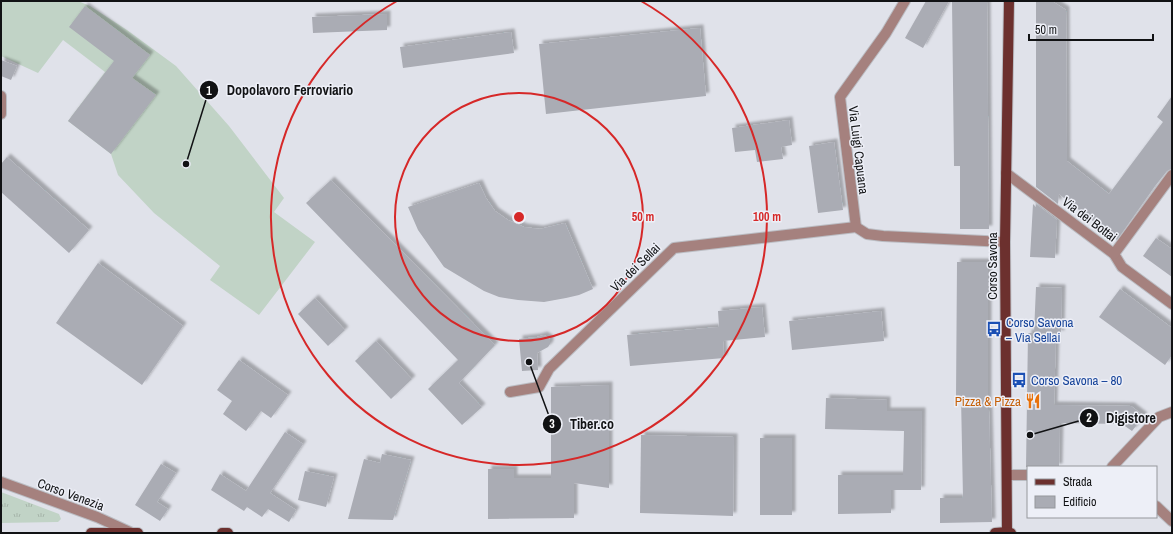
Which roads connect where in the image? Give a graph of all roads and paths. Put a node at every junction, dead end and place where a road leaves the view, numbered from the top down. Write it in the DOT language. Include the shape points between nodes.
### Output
graph roads {
  1 [pos="905,1"];
  2 [pos="1009,1"];
  3 [pos="1,96"];
  4 [pos="1,114"];
  5 [pos="1006,173"];
  6 [pos="1172,176"];
  7 [pos="856,227"];
  8 [pos="1005,242"];
  9 [pos="1114,254"];
  10 [pos="1172,304"];
  11 [pos="510,392"];
  12 [pos="1172,412"];
  13 [pos="1113,466"];
  14 [pos="1007,475"];
  15 [pos="1027,475"];
  16 [pos="1,482"];
  17 [pos="1157,507"];
  18 [pos="1172,521"];
  19 [pos="1009,532"];
  20 [pos="91,533"];
  21 [pos="132,533"];
  22 [pos="138,533"];
  23 [pos="222,533"];
  24 [pos="228,533"];
  25 [pos="995,533"];
  1 -- 7 [label="street, Via Luigi Capuana" via="886,33 840,97"];
  2 -- 5 [label="main road, Corso Savona"];
  3 -- 4 [label="street"];
  5 -- 8 [label="main road, Corso Savona"];
  5 -- 9 [label="street, Via dei Bottai"];
  6 -- 9 [label="street"];
  7 -- 8 [label="street" via="867,234 883,236"];
  7 -- 11 [label="street, Via dei Sellai" via="674,248 549,368 539,387"];
  8 -- 14 [label="main road, Corso Savona"];
  9 -- 10 [label="street, Via dei Bottai" via="1122,267"];
  12 -- 13 [label="street" via="1159,417"];
  14 -- 15 [label="street"];
  14 -- 19 [label="main road, Corso Savona"];
  16 -- 21 [label="street, Corso Venezia" via="97,517"];
  17 -- 18 [label="street"];
  19 -- 25 [label="main road, Corso Savona"];
  20 -- 21 [label="main road, Corso Venezia"];
  21 -- 22 [label="main road, Corso Venezia"];
  23 -- 24 [label="main road"];
}
